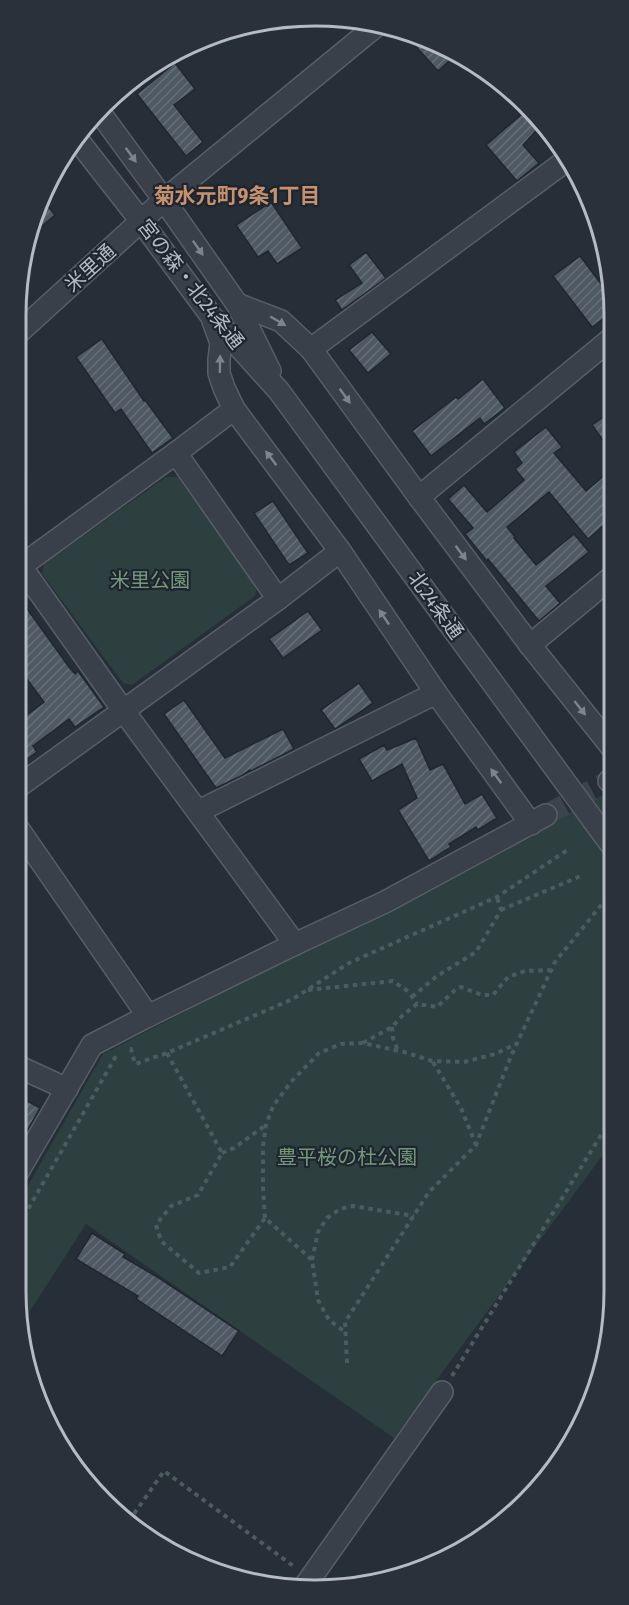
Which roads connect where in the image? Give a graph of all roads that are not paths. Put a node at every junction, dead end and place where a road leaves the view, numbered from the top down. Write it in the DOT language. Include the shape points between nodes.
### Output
graph roads {
  1 [pos="370,31"];
  2 [pos="103,117"];
  3 [pos="81,144"];
  4 [pos="561,164"];
  5 [pos="164,200"];
  6 [pos="141,221"];
  7 [pos="237,304"];
  8 [pos="212,317"];
  9 [pos="26,326"];
  10 [pos="604,345"];
  11 [pos="311,349"];
  12 [pos="279,391"];
  13 [pos="234,409"];
  14 [pos="176,453"];
  15 [pos="419,497"];
  16 [pos="340,551"];
  17 [pos="26,556"];
  18 [pos="26,573"];
  19 [pos="604,584"];
  20 [pos="278,598"];
  21 [pos="530,645"];
  22 [pos="436,693"];
  23 [pos="123,710"];
  24 [pos="604,738"];
  25 [pos="26,781"];
  26 [pos="199,811"];
  27 [pos="604,835"];
  28 [pos="26,840"];
  29 [pos="295,944"];
  30 [pos="148,1016"];
  31 [pos="26,1070"];
  32 [pos="67,1089"];
  33 [pos="26,1158"];
  34 [pos="429,1401"];
  35 [pos="310,1580"];
  1 -- 5 [label="street, 米里通"];
  2 -- 5 [label="street, 宮の森・北24条通, one-way"];
  3 -- 6 [label="street, 宮の森・北24条通"];
  4 -- 11 [label="street"];
  5 -- 6 [label="street, 米里通"];
  5 -- 7 [label="street, 宮の森・北24条通, one-way"];
  6 -- 8 [label="street, 宮の森・北24条通"];
  6 -- 9 [label="street, 米里通"];
  7 -- 11 [label="street, one-way" via="281,321"];
  7 -- 12 [label="street, 宮の森・北24条通"];
  8 -- 12 [label="street, 宮の森・北24条通"];
  13 -- 8 [label="street, one-way" via="219,373 221,343"];
  10 -- 15 [label="street"];
  11 -- 15 [label="street, one-way"];
  12 -- 27 [label="street, 北24条通, bridge"];
  13 -- 14 [label="street"];
  16 -- 13 [label="street, one-way"];
  14 -- 17 [label="street"];
  14 -- 20 [label="street"];
  15 -- 21 [label="street, one-way"];
  16 -- 20 [label="street"];
  22 -- 16 [label="street, one-way"];
  18 -- 23 [label="street"];
  19 -- 21 [label="street"];
  20 -- 23 [label="street"];
  21 -- 24 [label="street, one-way"];
  22 -- 26 [label="street"];
  29 -- 22 [label="street, one-way" via="385,902 539,819"];
  23 -- 25 [label="street"];
  23 -- 26 [label="street"];
  26 -- 29 [label="street"];
  28 -- 30 [label="street"];
  29 -- 30 [label="street"];
  30 -- 32 [label="street" via="92,1045"];
  31 -- 32 [label="street"];
  32 -- 33 [label="street"];
  34 -- 35 [label="street"];
}
